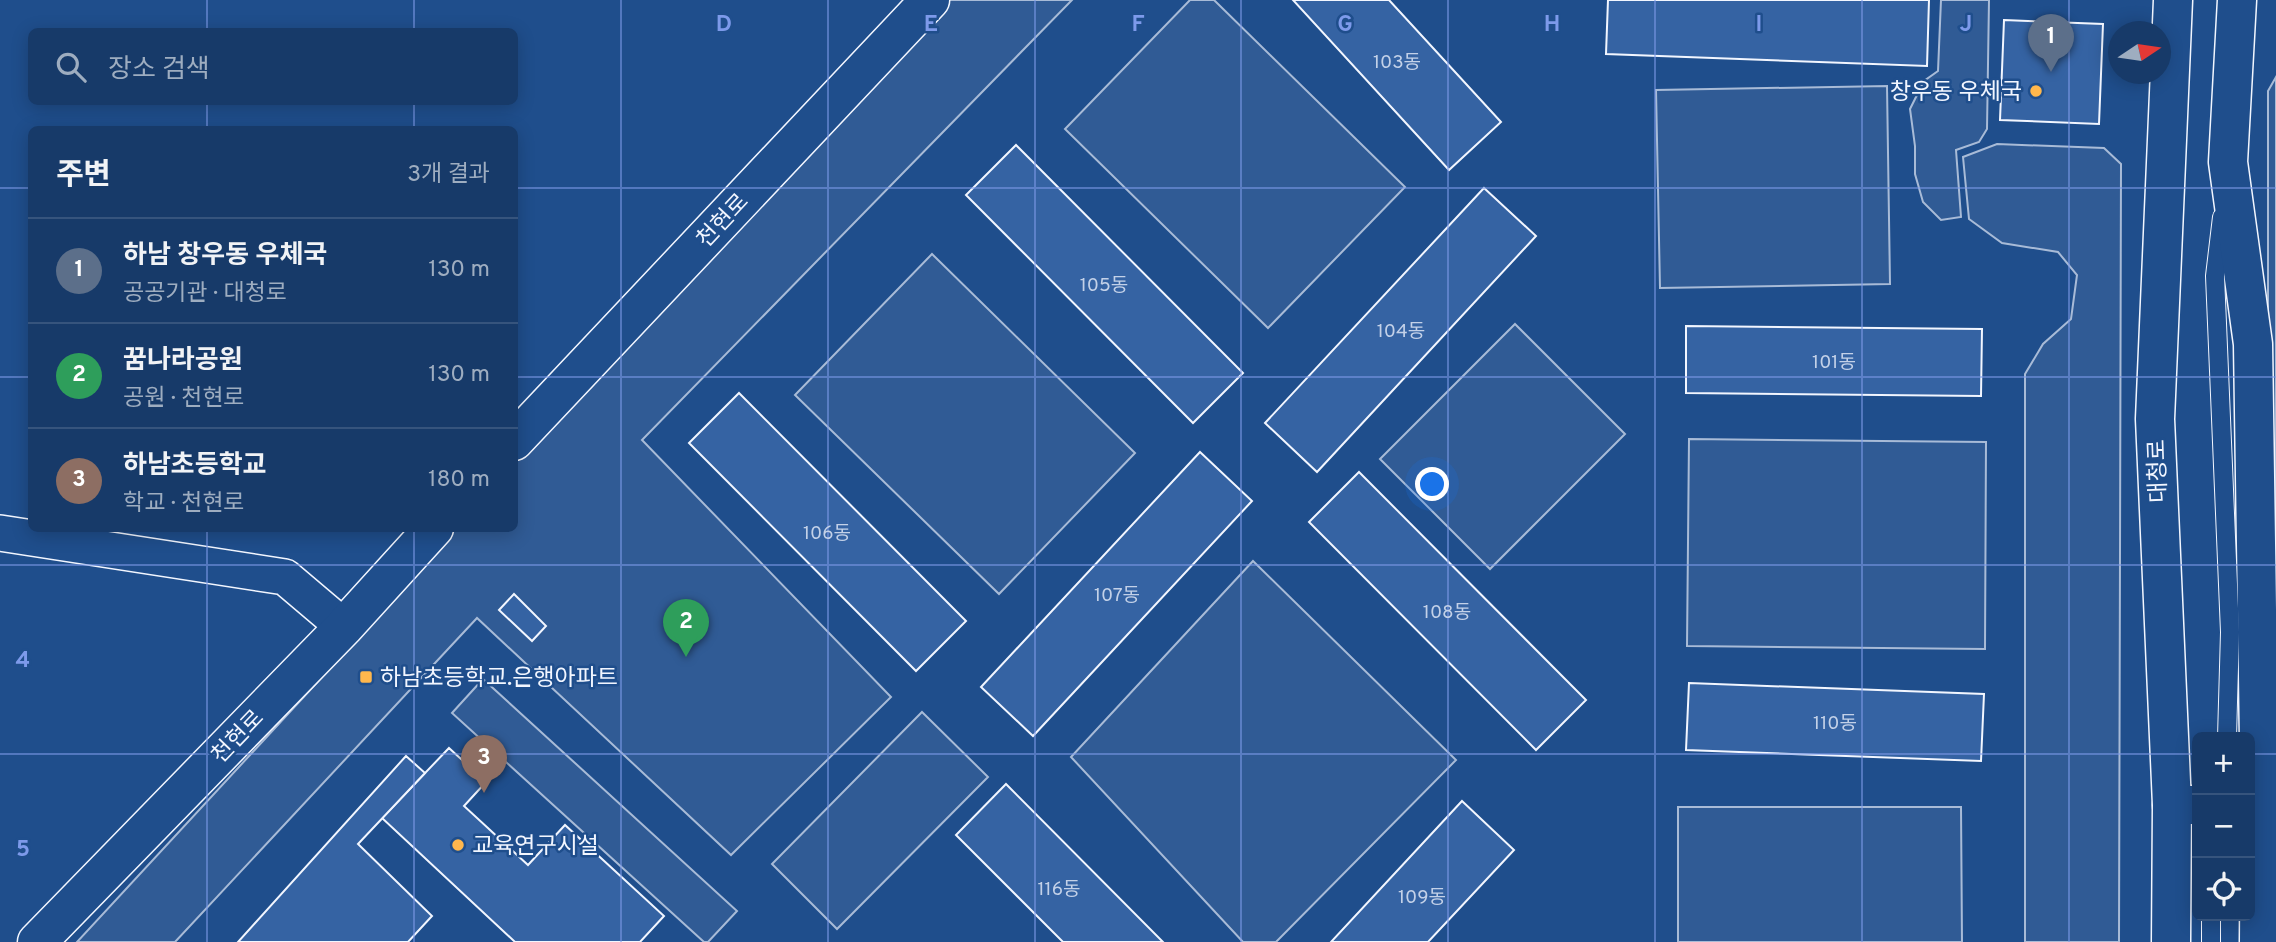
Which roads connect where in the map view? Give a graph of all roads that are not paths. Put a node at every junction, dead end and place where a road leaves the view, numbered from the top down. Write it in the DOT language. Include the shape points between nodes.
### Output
graph roads {
  1 [pos="930,0"];
  2 [pos="2172,0"];
  3 [pos="2237,0"];
  4 [pos="2228,162"];
  5 [pos="518,437"];
  6 [pos="430,532"];
  7 [pos="0,533"];
  8 [pos="344,627"];
  9 [pos="2227,732"];
  10 [pos="2184,805"];
  11 [pos="2262,809"];
  12 [pos="2211,921"];
  13 [pos="37,942"];
  14 [pos="2171,942"];
  15 [pos="2211,942"];
  16 [pos="2259,942"];
  1 -- 5 [label="main road, 천현로"];
  2 -- 10 [label="main road, 대청로" via="2155,419"];
  3 -- 4 [label="main road"];
  4 -- 9 [label="lane" via="2215,276 2230,632"];
  4 -- 11 [label="main road" via="2253,344"];
  6 -- 8 [label="main road, 천현로"];
  7 -- 8 [label="street" via="285,577"];
  8 -- 13 [label="main road, 천현로"];
  10 -- 14 [label="main road, 대청로"];
  11 -- 16 [label="main road"];
  12 -- 15 [label="lane"];
}
